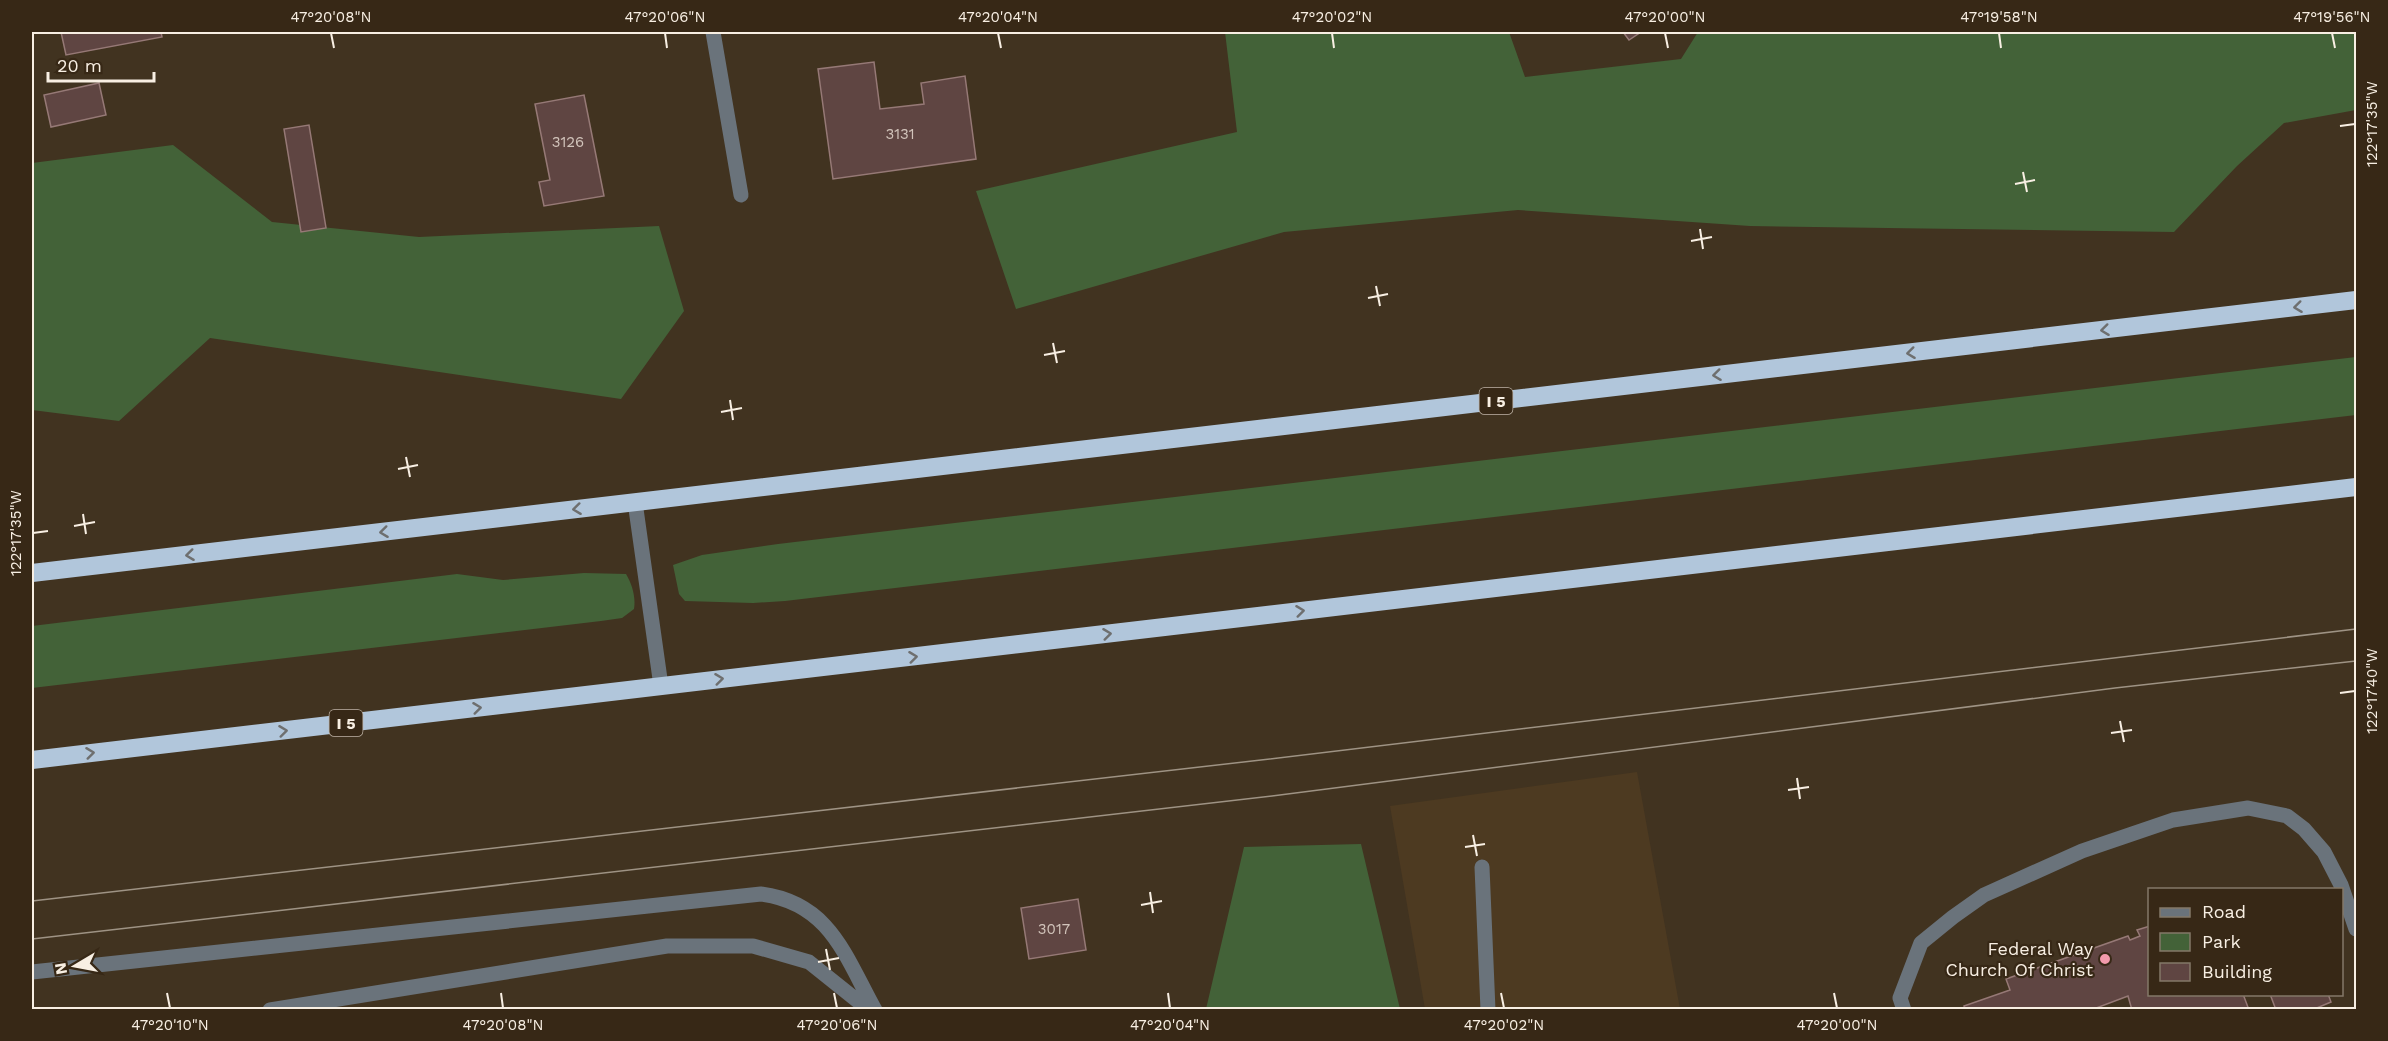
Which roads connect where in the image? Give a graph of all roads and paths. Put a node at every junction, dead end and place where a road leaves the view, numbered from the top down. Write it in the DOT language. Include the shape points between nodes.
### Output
graph roads {
  1 [pos="713,32"];
  2 [pos="741,195"];
  3 [pos="2356,300"];
  4 [pos="2356,488"];
  5 [pos="635,502"];
  6 [pos="32,573"];
  7 [pos="661,686"];
  8 [pos="32,760"];
  9 [pos="1482,867"];
  10 [pos="2342,888"];
  11 [pos="2343,891"];
  12 [pos="2356,929"];
  13 [pos="32,972"];
  14 [pos="270,1010"];
  15 [pos="869,1010"];
  16 [pos="875,1010"];
  17 [pos="1488,1010"];
  18 [pos="1904,1010"];
  1 -- 2 [label="street"];
  3 -- 5 [label="highway, I 5, one-way"];
  7 -- 4 [label="highway, I 5, one-way"];
  5 -- 6 [label="highway, I 5, one-way"];
  5 -- 7 [label="street"];
  8 -- 7 [label="highway, I 5, one-way"];
  9 -- 17 [label="street"];
  10 -- 18 [label="street" via="2324,852 2287,816 2248,808 2173,820 2082,851 1984,895 1921,943 1900,998"];
  11 -- 12 [label="street"];
  13 -- 16 [label="street" via="761,894 799,904 819,918 833,933"];
  14 -- 15 [label="street" via="667,946 753,946 809,962"];
}
